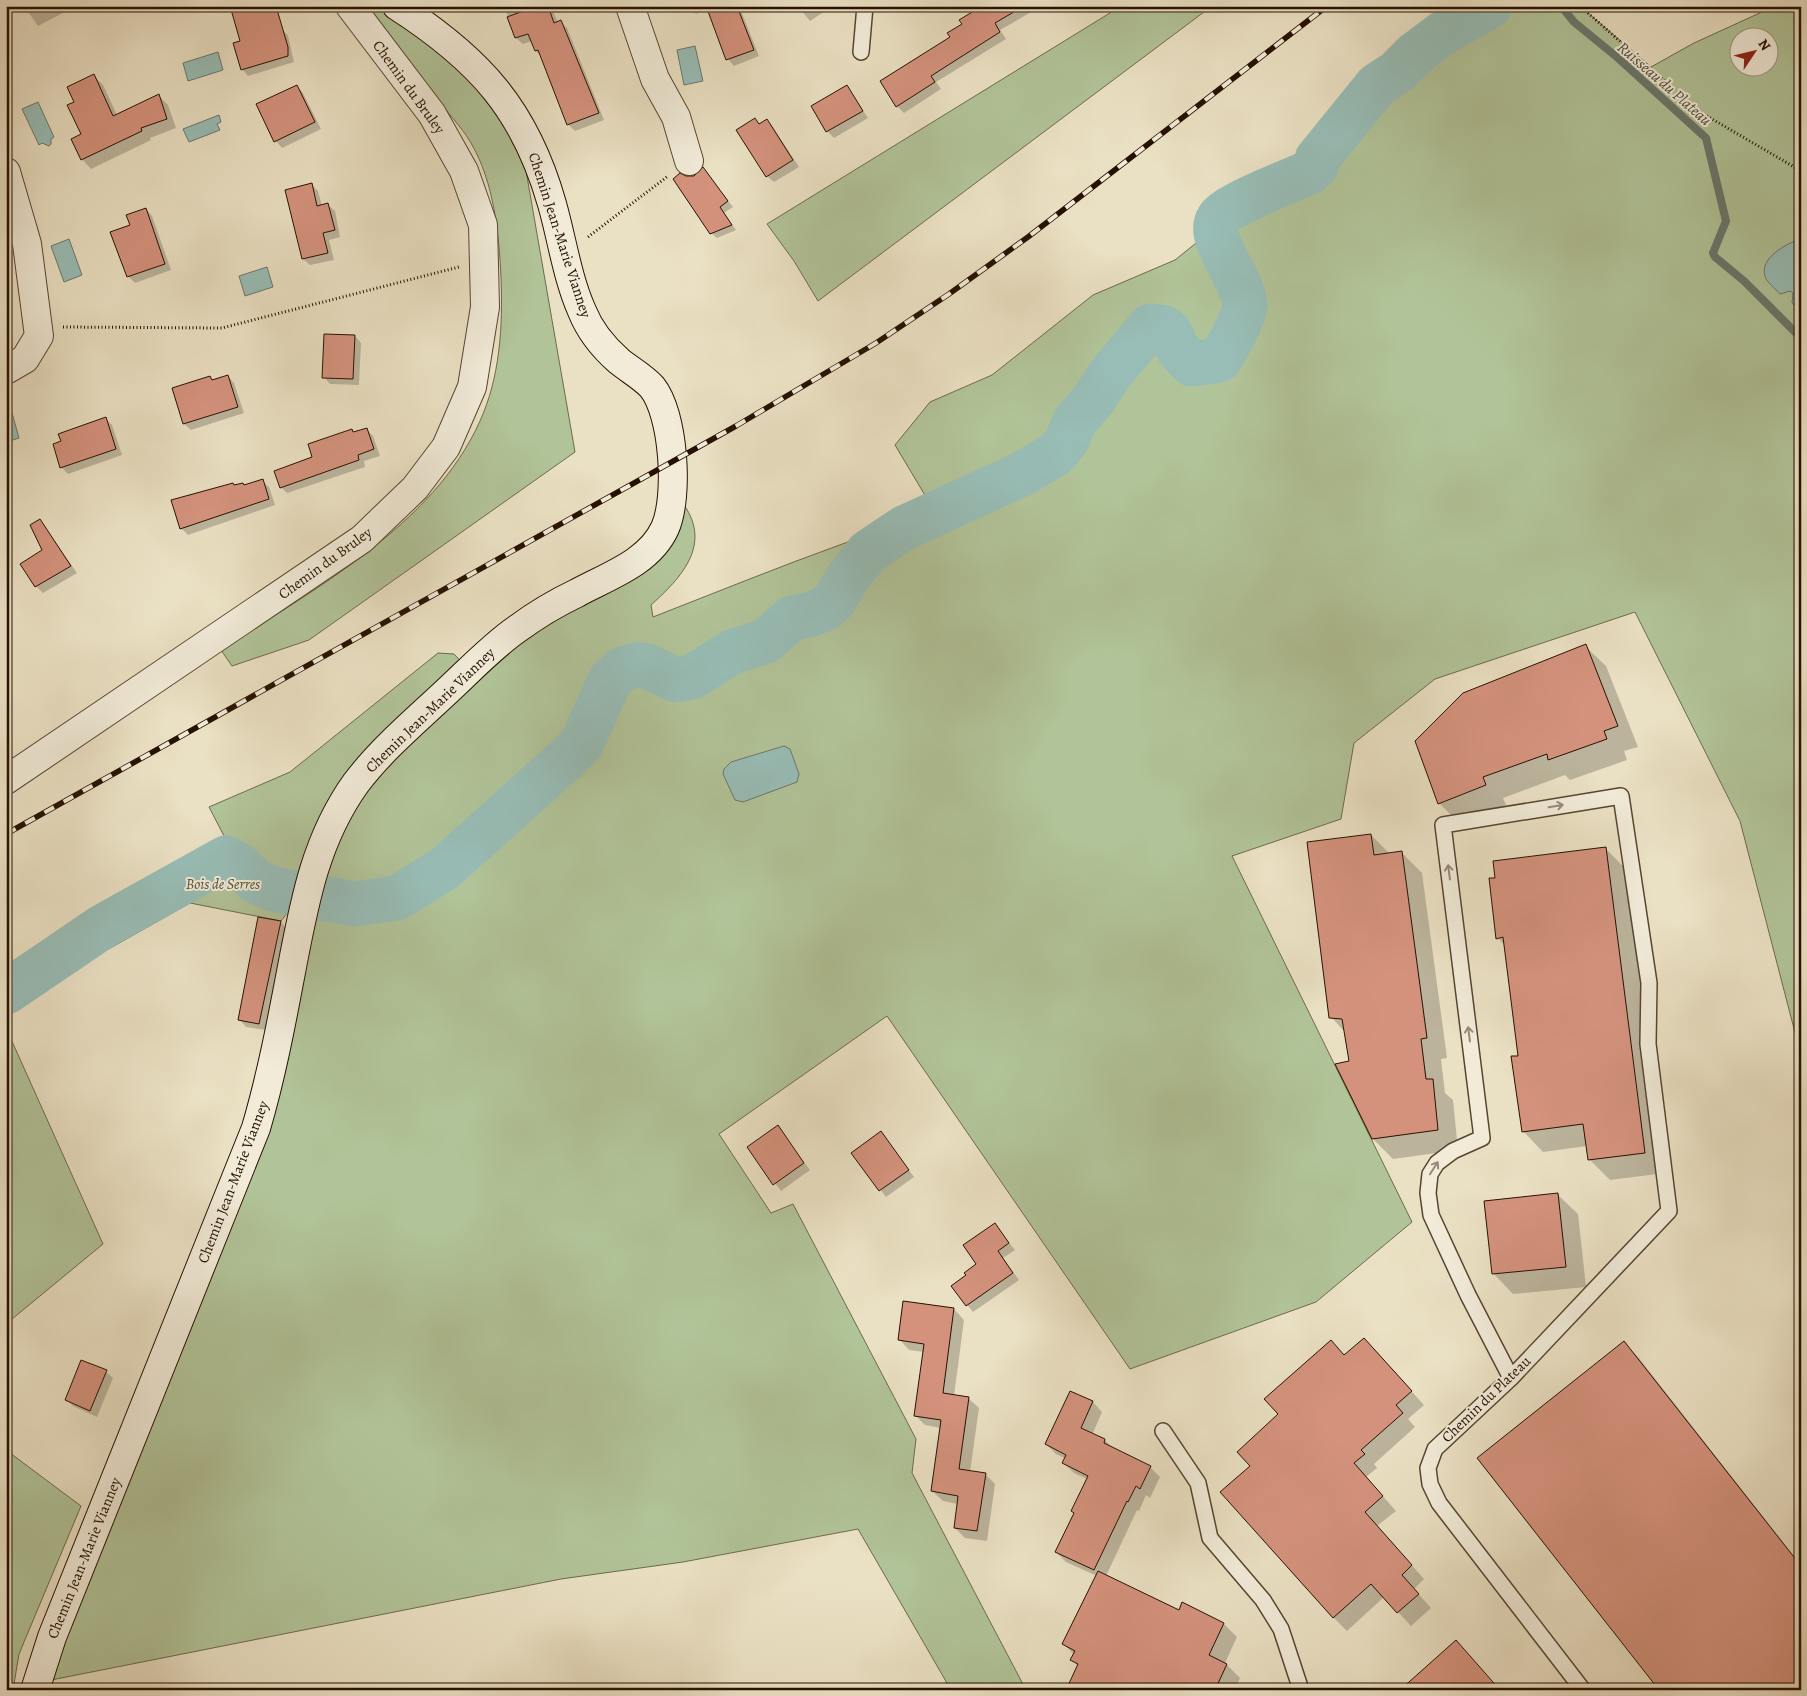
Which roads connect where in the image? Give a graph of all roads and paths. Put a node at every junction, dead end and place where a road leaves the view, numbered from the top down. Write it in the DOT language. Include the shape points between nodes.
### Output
graph roads {
  1 [pos="350,6"];
  2 [pos="397,6"];
  3 [pos="630,6"];
  4 [pos="865,6"];
  5 [pos="1580,6"];
  6 [pos="861,52"];
  7 [pos="689,161"];
  8 [pos="1801,171"];
  9 [pos="6,172"];
  10 [pos="564,254"];
  11 [pos="484,260"];
  12 [pos="38,327"];
  13 [pos="6,370"];
  14 [pos="6,780"];
  15 [pos="1511,1378"];
  16 [pos="1163,1431"];
  17 [pos="35,1690"];
  18 [pos="1301,1690"];
  19 [pos="1583,1690"];
  1 -- 11 [label="street, Chemin du Bruley" via="432,114 464,171 483,225"];
  2 -- 10 [label="street, Chemin Jean-Marie Vianney" via="453,48 493,84 506,101 533,151 552,202"];
  3 -- 7 [label="street" via="655,79 676,117"];
  4 -- 6 [label="lane"];
  5 -- 8 [label="path" via="1700,112"];
  7 -- 10 [label="path"];
  9 -- 12 [label="street" via="27,244"];
  10 -- 17 [label="street, Chemin Jean-Marie Vianney" via="570,280 590,327 610,352 648,383 664,408 672,462 671,506 664,530 649,551 634,562 516,629 387,748 358,781 333,818 309,880 270,1079 256,1128 52,1637"];
  11 -- 12 [label="path" via="222,328"];
  11 -- 14 [label="street, Chemin du Bruley" via="484,307 472,387 446,446 415,488 362,539"];
  12 -- 13 [label="street" via="39,336 25,359"];
  15 -- 15 [label="lane, Chemin du Plateau, one-way" via="1431,1215 1428,1193 1430,1174 1437,1163 1482,1138 1443,825 1621,796 1649,983 1648,1044 1669,1211"];
  15 -- 19 [label="lane, Chemin du Plateau" via="1435,1449 1428,1468 1430,1484 1439,1503"];
  16 -- 18 [label="lane" via="1198,1483 1210,1538 1263,1600 1281,1629"];
}
